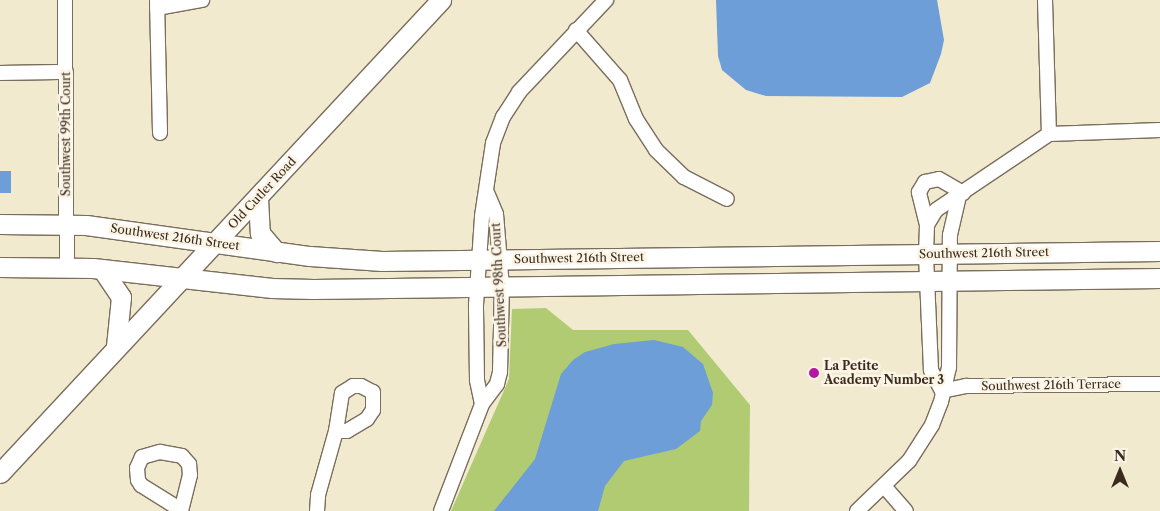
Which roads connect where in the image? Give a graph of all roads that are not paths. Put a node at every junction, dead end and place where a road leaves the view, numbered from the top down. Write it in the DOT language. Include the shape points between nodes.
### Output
graph roads {
  1 [pos="65,0"];
  2 [pos="202,0"];
  3 [pos="441,0"];
  4 [pos="606,0"];
  5 [pos="1045,0"];
  6 [pos="157,4"];
  7 [pos="576,30"];
  8 [pos="66,72"];
  9 [pos="0,73"];
  10 [pos="1160,130"];
  11 [pos="160,133"];
  12 [pos="1049,134"];
  13 [pos="961,194"];
  14 [pos="258,198"];
  15 [pos="727,199"];
  16 [pos="0,224"];
  17 [pos="67,224"];
  18 [pos="927,225"];
  19 [pos="216,243"];
  20 [pos="1160,251"];
  21 [pos="276,252"];
  22 [pos="950,253"];
  23 [pos="926,254"];
  24 [pos="490,259"];
  25 [pos="0,267"];
  26 [pos="67,267"];
  27 [pos="102,269"];
  28 [pos="182,278"];
  29 [pos="1160,278"];
  30 [pos="928,281"];
  31 [pos="949,281"];
  32 [pos="478,287"];
  33 [pos="502,287"];
  34 [pos="116,346"];
  35 [pos="1160,384"];
  36 [pos="942,391"];
  37 [pos="482,404"];
  38 [pos="336,432"];
  39 [pos="0,474"];
  40 [pos="884,486"];
  41 [pos="181,511"];
  42 [pos="317,511"];
  43 [pos="441,511"];
  44 [pos="857,511"];
  45 [pos="906,511"];
  1 -- 8 [label="street, Southwest 99th Court"];
  2 -- 6 [label="street"];
  3 -- 14 [label="street, Old Cutler Road"];
  4 -- 7 [label="street, Southwest 98th Court"];
  5 -- 12 [label="street"];
  6 -- 11 [label="street"];
  7 -- 15 [label="street" via="620,80 636,118 656,150 684,177"];
  7 -- 24 [label="street, Southwest 98th Court" via="529,80 503,117 490,155 482,216"];
  8 -- 9 [label="street"];
  8 -- 17 [label="street, Southwest 99th Court"];
  10 -- 12 [label="street"];
  12 -- 13 [label="street"];
  13 -- 18 [label="street" via="943,202"];
  13 -- 18 [label="street" via="939,179 925,182 919,192"];
  13 -- 22 [label="street" via="951,224"];
  14 -- 19 [label="street, Old Cutler Road"];
  14 -- 21 [label="street" via="260,233"];
  16 -- 17 [label="street, Southwest 216th Street"];
  17 -- 19 [label="street, Southwest 216th Street"];
  17 -- 26 [label="street, Southwest 99th Court"];
  18 -- 23 [label="street"];
  19 -- 21 [label="street, Southwest 216th Street"];
  19 -- 28 [label="street, Old Cutler Road"];
  20 -- 22 [label="street, Southwest 216th Street"];
  21 -- 24 [label="street, Southwest 216th Street" via="382,261"];
  22 -- 23 [label="street, Southwest 216th Street"];
  22 -- 31 [label="street"];
  23 -- 24 [label="street, Southwest 216th Street"];
  23 -- 30 [label="street"];
  24 -- 32 [label="street, Southwest 98th Court"];
  24 -- 33 [label="street, Southwest 98th Court"];
  25 -- 26 [label="street"];
  26 -- 27 [label="street"];
  27 -- 28 [label="street"];
  27 -- 34 [label="street" via="121,297 122,315"];
  28 -- 32 [label="street" via="280,289"];
  28 -- 34 [label="street, Old Cutler Road"];
  29 -- 31 [label="street"];
  30 -- 31 [label="street"];
  30 -- 33 [label="street"];
  30 -- 36 [label="street" via="931,370"];
  31 -- 36 [label="street" via="949,367"];
  32 -- 33 [label="street"];
  32 -- 37 [label="street, Southwest 98th Court" via="477,380"];
  33 -- 37 [label="street, Southwest 98th Court" via="500,372 497,384"];
  34 -- 39 [label="street, Old Cutler Road"];
  35 -- 36 [label="street, Southwest 216th Terrace" via="966,386"];
  36 -- 40 [label="street" via="938,413 921,443"];
  37 -- 43 [label="street, Southwest 98th Court"];
  38 -- 42 [label="street" via="320,485"];
  40 -- 44 [label="street"];
  40 -- 45 [label="street"];
  41 -- 41 [label="street" via="141,485 137,468 142,457 160,452 186,460 190,475"];
}
